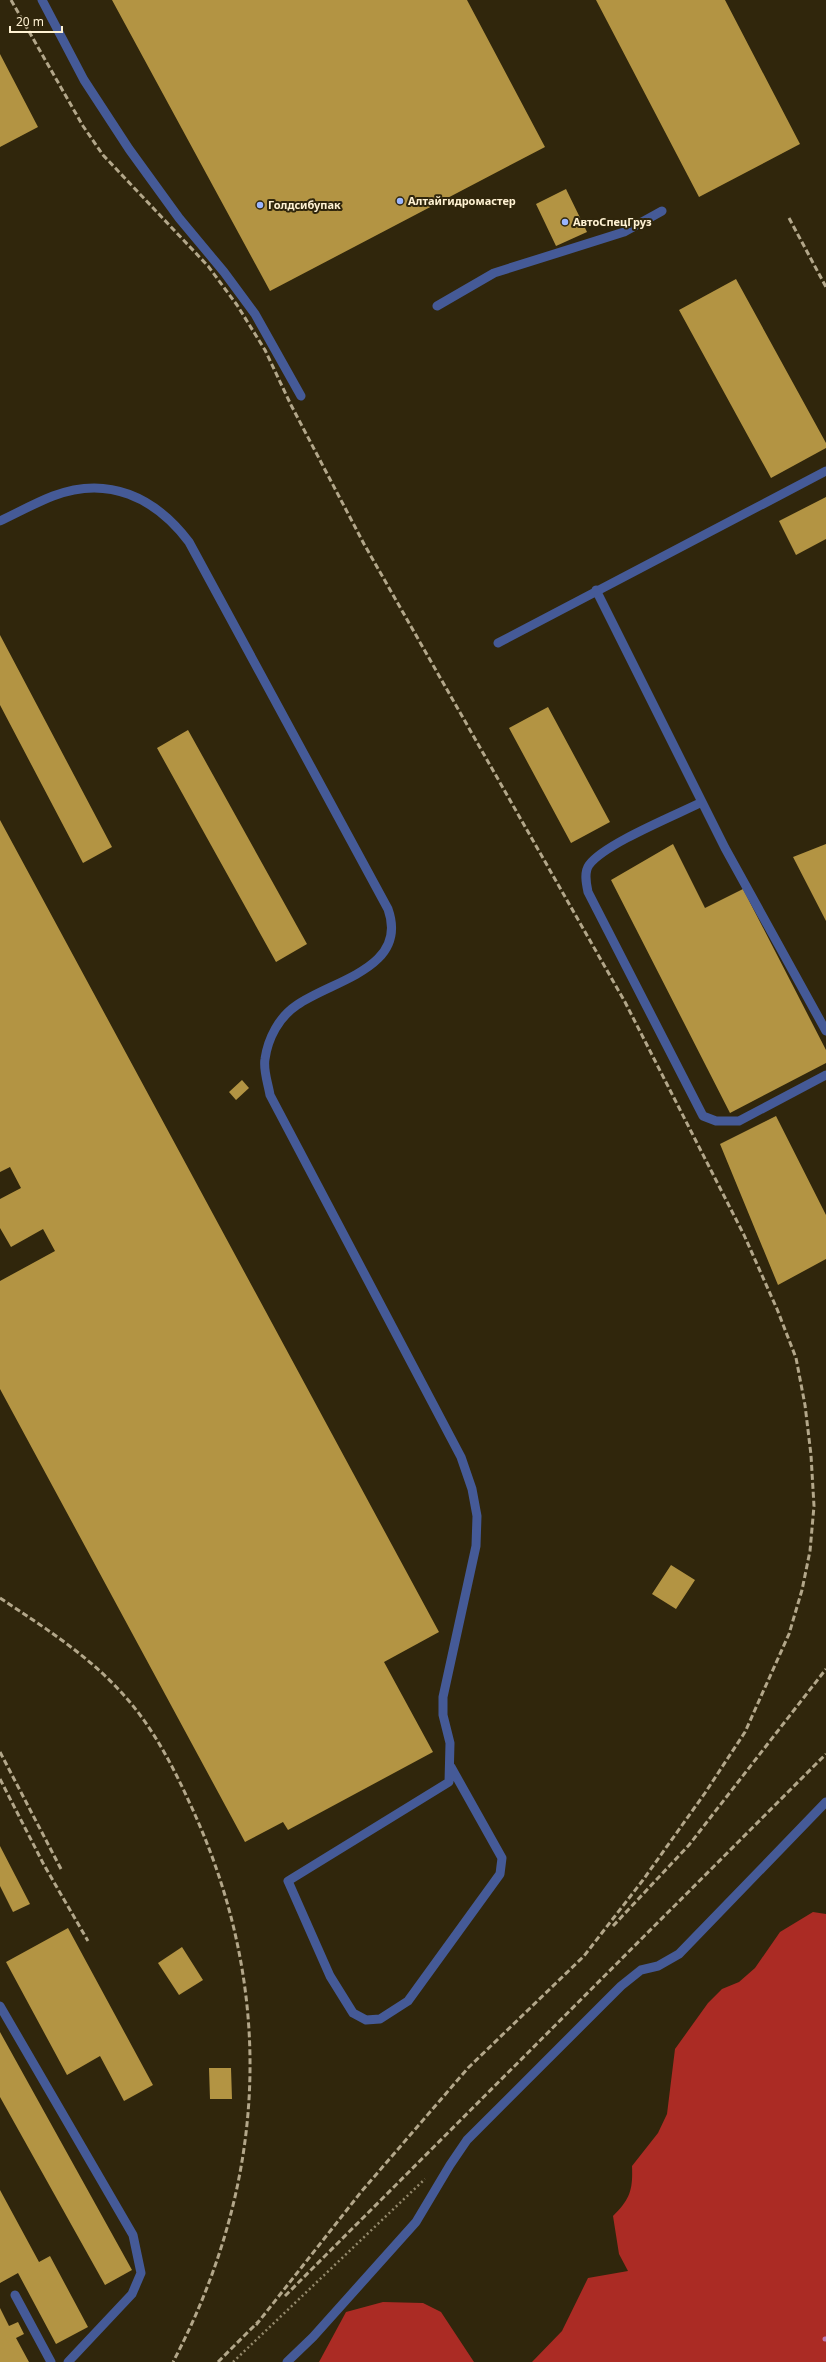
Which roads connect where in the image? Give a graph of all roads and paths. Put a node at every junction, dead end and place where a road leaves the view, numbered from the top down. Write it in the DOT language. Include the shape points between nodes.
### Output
graph roads {
  1 [pos="42,0"];
  2 [pos="662,212"];
  3 [pos="437,306"];
  4 [pos="301,396"];
  5 [pos="826,471"];
  6 [pos="0,521"];
  7 [pos="596,590"];
  8 [pos="498,643"];
  9 [pos="702,802"];
  10 [pos="826,1031"];
  11 [pos="826,1075"];
  12 [pos="451,1767"];
  13 [pos="826,1802"];
  14 [pos="0,2006"];
  15 [pos="428,2176"];
  16 [pos="15,2294"];
  17 [pos="51,2362"];
  18 [pos="68,2362"];
  19 [pos="233,2362"];
  20 [pos="287,2362"];
  1 -- 4 [label="lane" via="84,80 129,149 179,218 256,314"];
  2 -- 3 [label="lane" via="624,232 494,273"];
  5 -- 7 [label="lane"];
  6 -- 12 [label="lane" via="53,496 81,489 101,488 141,499 174,522 189,542 388,909 393,931 385,953 373,964 286,1014 272,1034 264,1066 270,1095 461,1457 472,1489 477,1516 476,1546 443,1697 443,1715 450,1744"];
  7 -- 8 [label="lane"];
  7 -- 9 [label="lane"];
  9 -- 10 [label="lane"];
  9 -- 11 [label="lane" via="602,852 588,866 588,892 703,1116 716,1121 739,1120"];
  12 -- 12 [label="lane" via="449,1782 288,1880 330,1976 353,2013 366,2020 380,2020 408,2001 500,1874 502,1858"];
  13 -- 20 [label="lane" via="679,1954 658,1966 641,1970 621,1986 467,2140 416,2222 313,2337"];
  14 -- 18 [label="lane" via="133,2235 138,2258 140,2272 132,2294"];
  15 -- 19 [label="path"];
  16 -- 17 [label="lane"];
}
